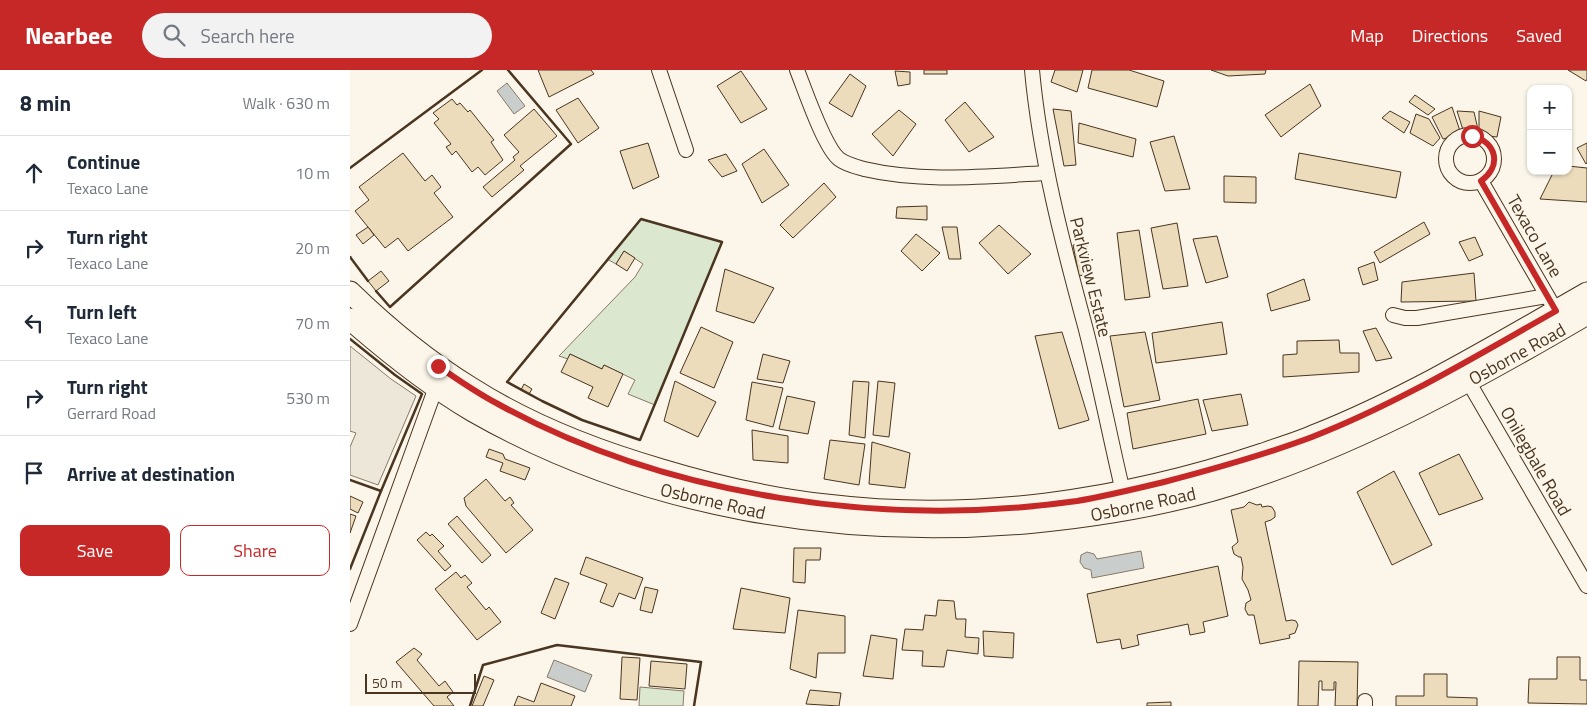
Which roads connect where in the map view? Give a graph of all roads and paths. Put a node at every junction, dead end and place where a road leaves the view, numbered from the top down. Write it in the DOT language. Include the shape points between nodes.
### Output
graph roads {
  1 [pos="659,70"];
  2 [pos="797,70"];
  3 [pos="1032,70"];
  4 [pos="686,150"];
  5 [pos="1047,173"];
  6 [pos="1481,181"];
  7 [pos="350,292"];
  8 [pos="1587,293"];
  9 [pos="1551,303"];
  10 [pos="1587,314"];
  11 [pos="1393,315"];
  12 [pos="350,319"];
  13 [pos="1468,382"];
  14 [pos="436,387"];
  15 [pos="1123,492"];
  16 [pos="1587,586"];
  17 [pos="350,624"];
  1 -- 4 [label="street"];
  2 -- 5 [label="street" via="828,145 840,160 884,174 934,178"];
  3 -- 5 [label="street, Parkview Estate"];
  5 -- 15 [label="street, Parkview Estate"];
  6 -- 9 [label="street, Texaco Lane"];
  7 -- 15 [label="main road" via="403,340 501,406 591,447 690,479 826,505 916,510 1026,506"];
  8 -- 9 [label="main road"];
  9 -- 11 [label="street" via="1417,318"];
  9 -- 15 [label="main road" via="1454,369 1376,409 1312,437 1219,468"];
  10 -- 13 [label="main road, Osborne Road"];
  12 -- 14 [label="main road, Osborne Road" via="390,354"];
  13 -- 14 [label="main road, Osborne Road" via="1319,453 1244,481 1079,518 924,528 775,515 659,489 562,455 473,411"];
  13 -- 16 [label="street, Onilegbale Road"];
  14 -- 17 [label="street"];
}
